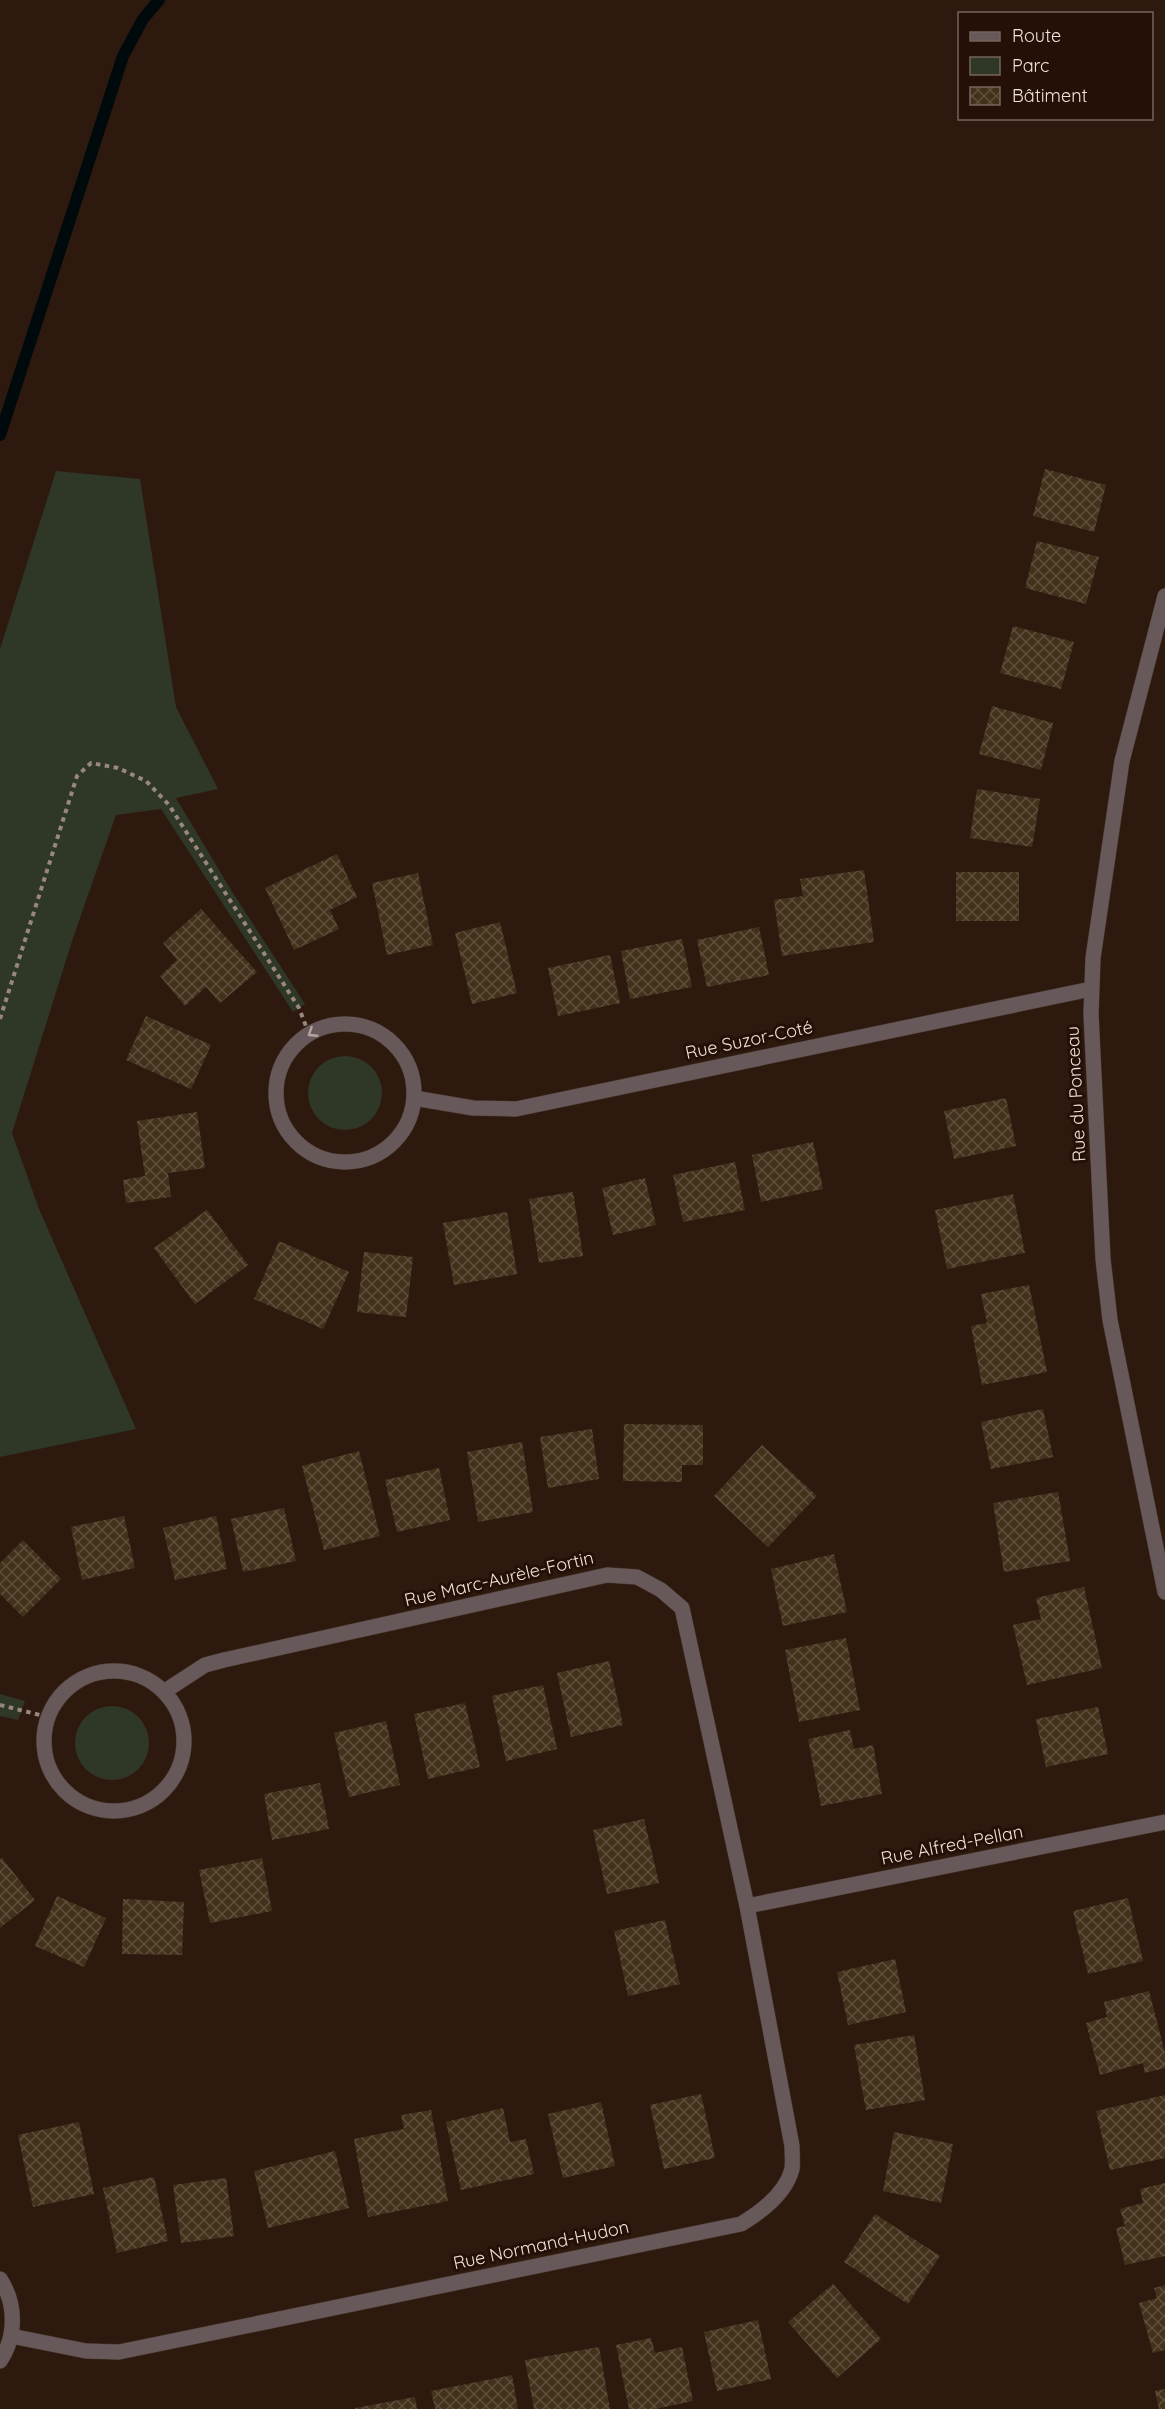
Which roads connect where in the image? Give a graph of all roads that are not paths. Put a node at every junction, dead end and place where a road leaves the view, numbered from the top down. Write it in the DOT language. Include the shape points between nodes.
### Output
graph roads {
  1 [pos="1165,596"];
  2 [pos="1091,989"];
  3 [pos="414,1098"];
  4 [pos="1165,1592"];
  5 [pos="165,1691"];
  6 [pos="1165,1822"];
  7 [pos="747,1906"];
  8 [pos="0,2279"];
  9 [pos="11,2336"];
  10 [pos="0,2361"];
  1 -- 2 [label="street, Rue du Ponceau" via="1122,760"];
  2 -- 3 [label="street, Rue Suzor-Coté" via="516,1109 473,1108"];
  2 -- 4 [label="street, Rue du Ponceau" via="1108,1310"];
  3 -- 3 [label="street, one-way" via="411,1075 402,1053 386,1037 365,1026 342,1023 309,1034 284,1058 276,1080 276,1103 283,1125 296,1143 314,1155 336,1162 358,1161 379,1153 396,1139 408,1120"];
  5 -- 5 [label="street" via="145,1677 123,1671 100,1672 61,1694 48,1717 44,1740 47,1763 58,1784 75,1800 96,1809 119,1812 141,1806 161,1794 176,1776 184,1755 184,1732 178,1710"];
  5 -- 7 [label="street, Rue Marc-Aurèle-Fortin" via="205,1665 224,1660 607,1575 637,1576 681,1608"];
  6 -- 7 [label="street, Rue Alfred-Pellan"];
  7 -- 9 [label="street, Rue Normand-Hudon" via="792,2146 792,2168 772,2200 741,2224 119,2352 86,2351"];
  8 -- 9 [label="street" via="13,2312"];
  9 -- 10 [label="street"];
}
